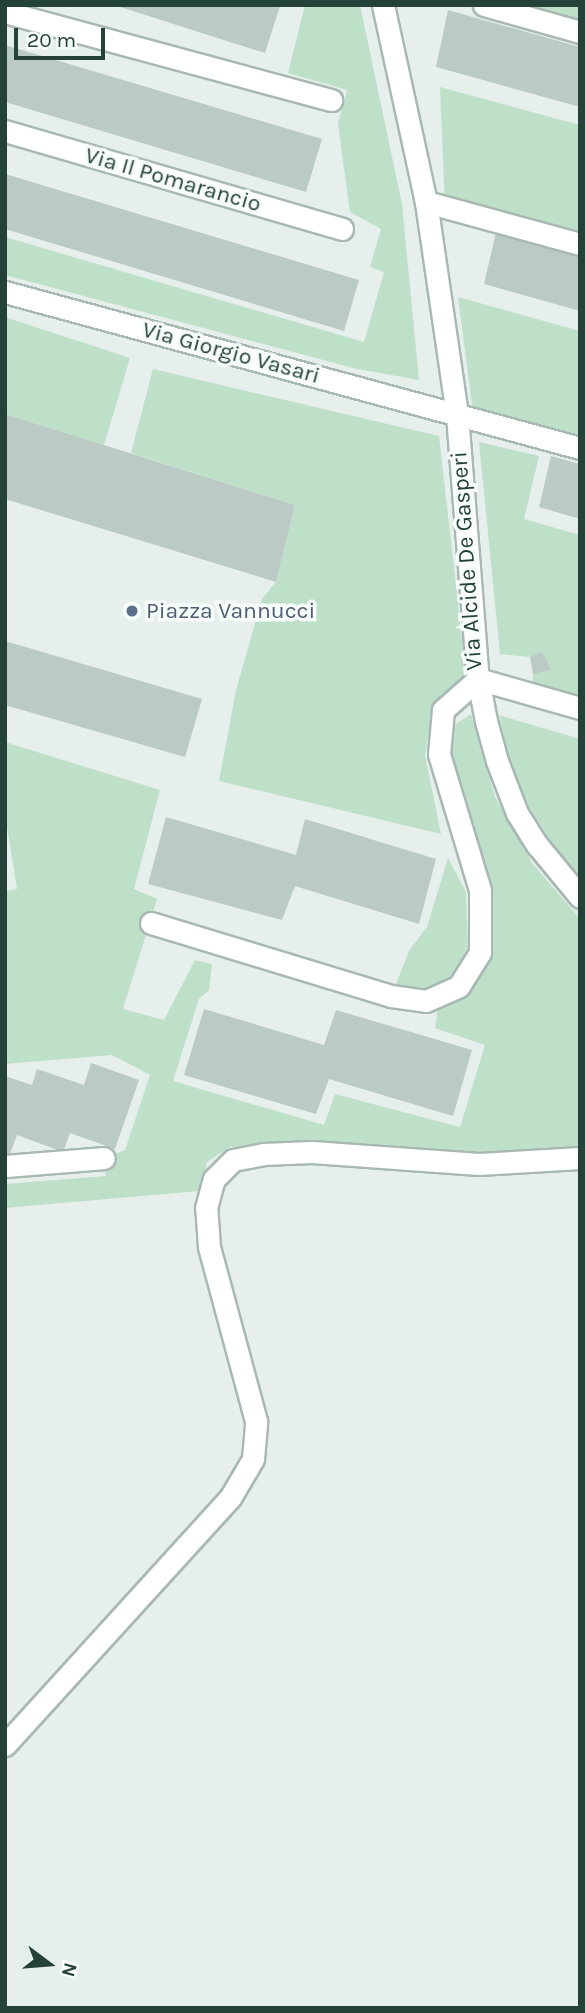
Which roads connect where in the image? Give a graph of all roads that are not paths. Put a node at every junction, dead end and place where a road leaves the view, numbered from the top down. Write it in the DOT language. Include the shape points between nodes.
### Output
graph roads {
  1 [pos="383,5"];
  2 [pos="484,5"];
  3 [pos="5,12"];
  4 [pos="580,32"];
  5 [pos="331,100"];
  6 [pos="5,131"];
  7 [pos="426,202"];
  8 [pos="342,229"];
  9 [pos="580,244"];
  10 [pos="5,292"];
  11 [pos="457,415"];
  12 [pos="580,448"];
  13 [pos="478,679"];
  14 [pos="580,708"];
  15 [pos="580,897"];
  16 [pos="151,923"];
  17 [pos="104,1158"];
  18 [pos="580,1158"];
  19 [pos="5,1167"];
  20 [pos="5,1745"];
  1 -- 7 [label="street, Via Alcide De Gasperi"];
  2 -- 4 [label="street"];
  3 -- 5 [label="street"];
  6 -- 8 [label="street, Via Il Pomarancio"];
  7 -- 9 [label="street"];
  7 -- 11 [label="street, Via Alcide De Gasperi"];
  10 -- 11 [label="street, Via Giorgio Vasari"];
  11 -- 12 [label="street, Via Giorgio Vasari"];
  11 -- 13 [label="street, Via Alcide De Gasperi"];
  13 -- 14 [label="street"];
  13 -- 15 [label="street" via="497,761 517,813"];
  13 -- 16 [label="street, Via Alcide De Gasperi" via="443,710 439,754 480,890 480,952 459,986 426,1001 391,996"];
  17 -- 19 [label="street"];
  18 -- 20 [label="street" via="479,1164 312,1152 263,1154 233,1160 214,1179 206,1208 209,1247 256,1421 253,1459 230,1498"];
}
